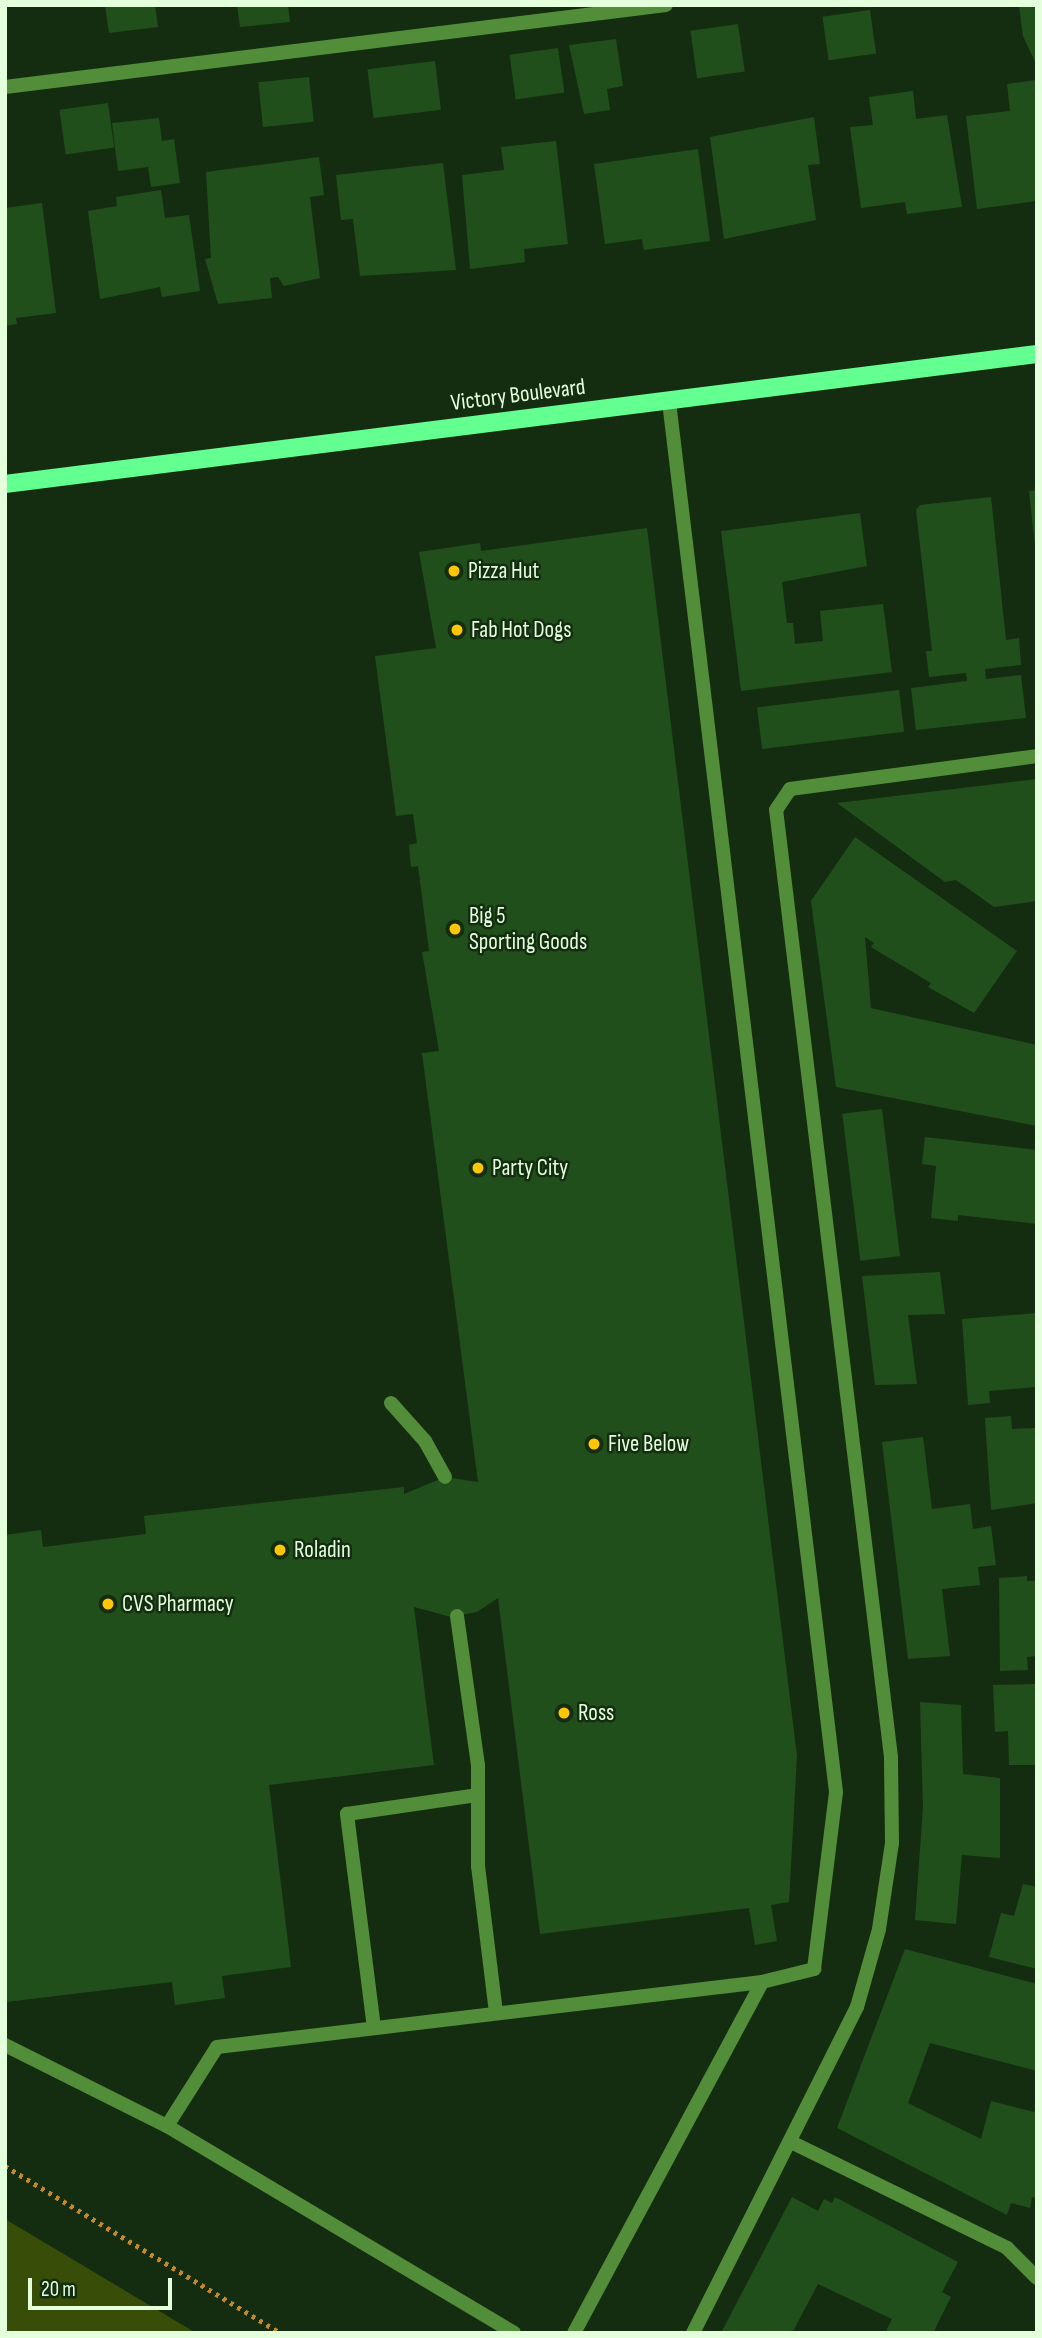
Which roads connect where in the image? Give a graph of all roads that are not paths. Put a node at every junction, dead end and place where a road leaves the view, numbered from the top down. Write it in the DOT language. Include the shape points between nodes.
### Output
graph roads {
  1 [pos="666,5"];
  2 [pos="5,87"];
  3 [pos="1037,354"];
  4 [pos="670,401"];
  5 [pos="5,484"];
  6 [pos="1037,756"];
  7 [pos="391,1403"];
  8 [pos="445,1477"];
  9 [pos="457,1616"];
  10 [pos="477,1794"];
  11 [pos="762,1982"];
  12 [pos="496,2013"];
  13 [pos="374,2028"];
  14 [pos="5,2045"];
  15 [pos="167,2126"];
  16 [pos="791,2142"];
  17 [pos="1037,2278"];
  18 [pos="514,2333"];
  19 [pos="574,2333"];
  20 [pos="693,2333"];
  1 -- 2 [label="lane"];
  3 -- 4 [label="main road, Victory Boulevard"];
  4 -- 5 [label="main road, Victory Boulevard"];
  4 -- 11 [label="lane" via="836,1792 814,1969"];
  6 -- 16 [label="lane" via="790,789 776,810 891,1757 892,1843 879,1929 857,2007"];
  7 -- 8 [label="lane" via="425,1441"];
  9 -- 10 [label="lane"];
  10 -- 12 [label="lane" via="478,1866"];
  10 -- 13 [label="lane" via="347,1814"];
  11 -- 12 [label="lane"];
  11 -- 19 [label="lane"];
  12 -- 13 [label="lane"];
  13 -- 15 [label="lane" via="217,2047"];
  14 -- 15 [label="lane"];
  15 -- 18 [label="lane"];
  16 -- 17 [label="lane" via="1007,2248"];
  16 -- 20 [label="lane"];
}
